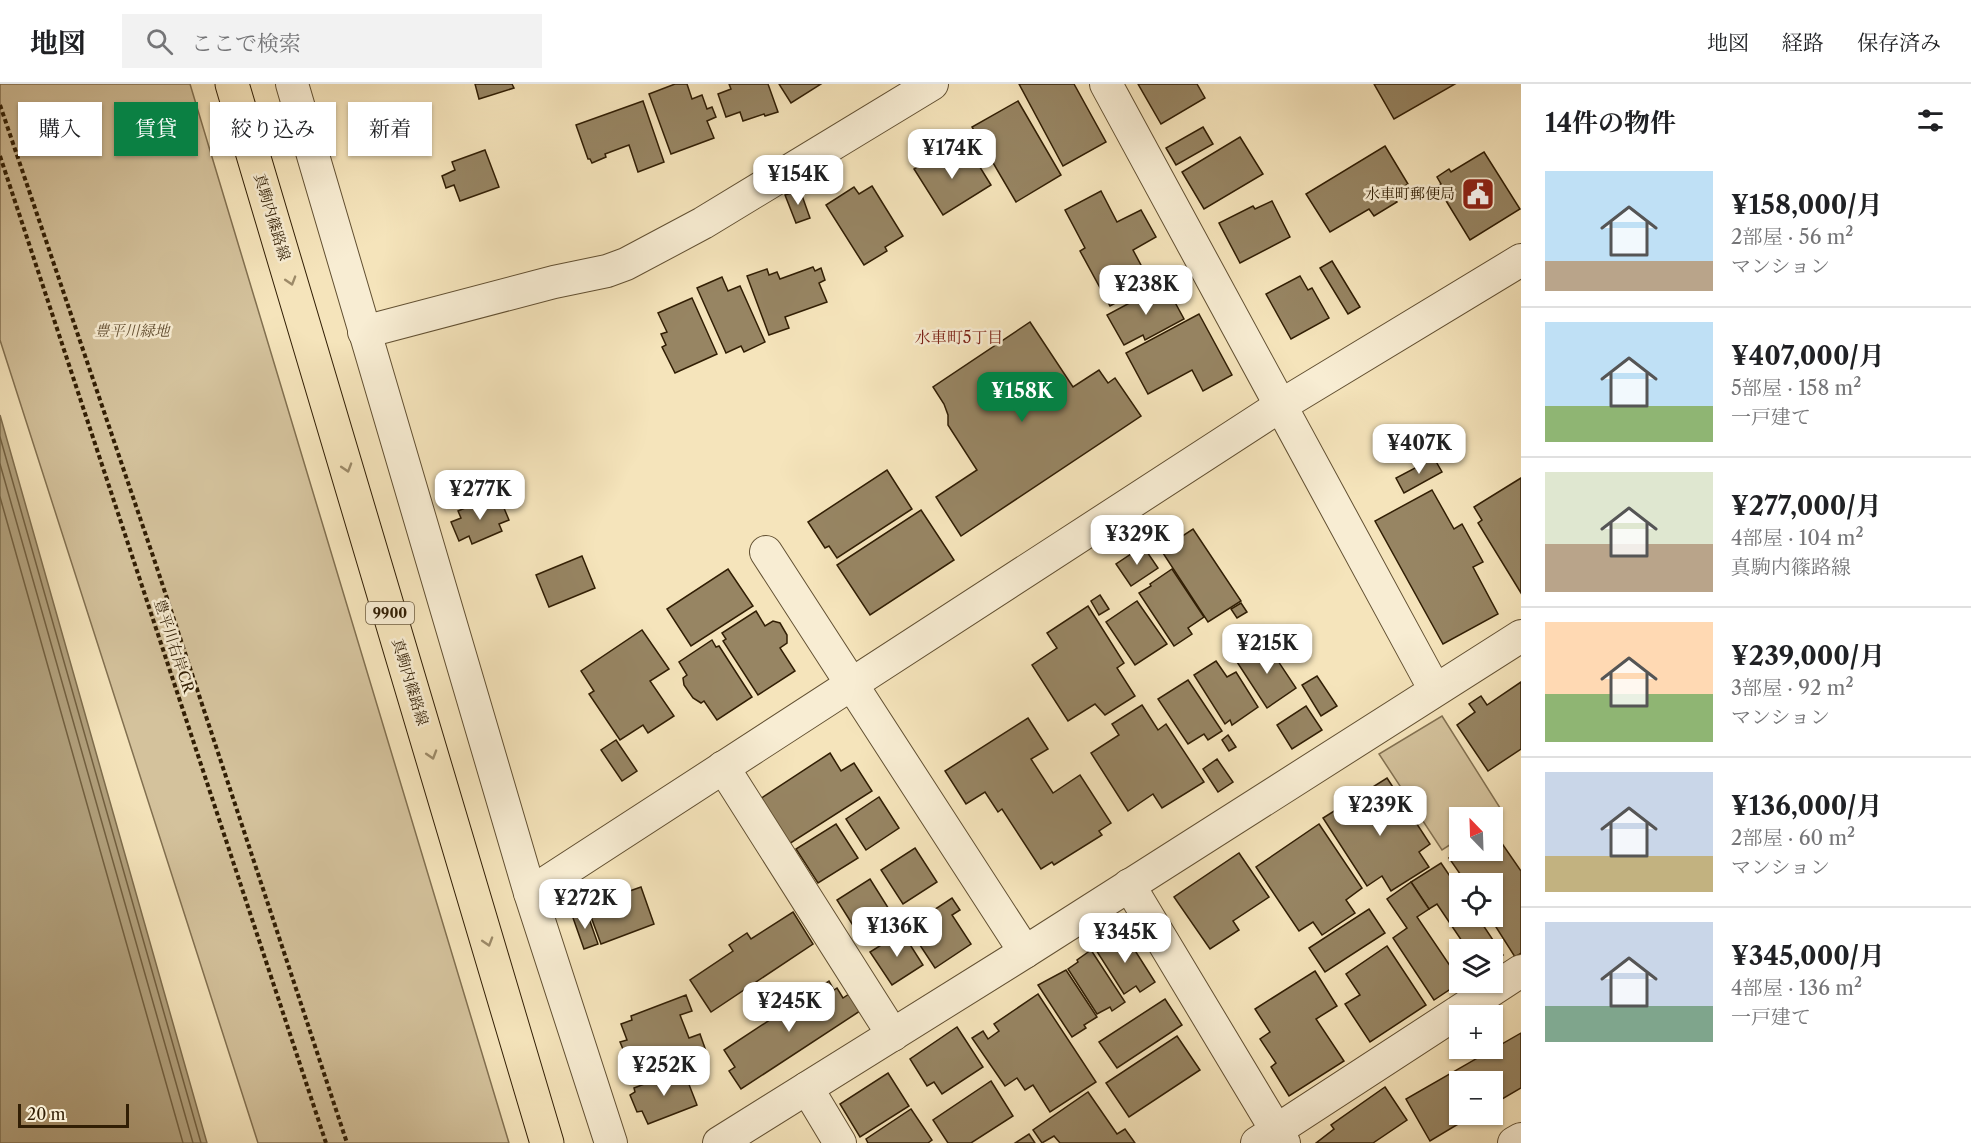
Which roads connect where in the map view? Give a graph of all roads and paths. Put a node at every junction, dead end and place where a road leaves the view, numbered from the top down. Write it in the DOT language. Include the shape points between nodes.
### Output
graph roads {
  1 [pos="232,84"];
  2 [pos="292,84"];
  3 [pos="932,84"];
  4 [pos="1106,84"];
  5 [pos="0,105"];
  6 [pos="0,156"];
  7 [pos="1521,260"];
  8 [pos="364,332"];
  9 [pos="1280,406"];
  10 [pos="766,552"];
  11 [pos="1521,636"];
  12 [pos="852,683"];
  13 [pos="1435,690"];
  14 [pos="723,767"];
  15 [pos="1129,885"];
  16 [pos="530,893"];
  17 [pos="1025,952"];
  18 [pos="1521,971"];
  19 [pos="893,1035"];
  20 [pos="807,1088"];
  21 [pos="1273,1139"];
  22 [pos="1521,1139"];
  23 [pos="326,1143"];
  24 [pos="347,1143"];
  25 [pos="547,1143"];
  26 [pos="611,1143"];
  27 [pos="719,1143"];
  28 [pos="840,1143"];
  29 [pos="1514,1143"];
  1 -- 25 [label="main road, 真駒内篠路線 / 9900, one-way"];
  2 -- 8 [label="street"];
  3 -- 8 [label="street" via="703,223 626,264"];
  4 -- 9 [label="street"];
  5 -- 24 [label="path"];
  6 -- 23 [label="path, 豊平川右岸CR"];
  7 -- 9 [label="street"];
  8 -- 16 [label="street"];
  9 -- 12 [label="street"];
  9 -- 13 [label="street"];
  10 -- 12 [label="street"];
  11 -- 13 [label="street"];
  12 -- 14 [label="street"];
  12 -- 17 [label="street"];
  13 -- 15 [label="street"];
  14 -- 16 [label="street"];
  14 -- 19 [label="street"];
  15 -- 17 [label="street"];
  15 -- 21 [label="street"];
  16 -- 26 [label="street"];
  17 -- 19 [label="street"];
  18 -- 21 [label="street"];
  19 -- 20 [label="street"];
  20 -- 27 [label="street"];
  20 -- 28 [label="street"];
  22 -- 29 [label="street"];
}
